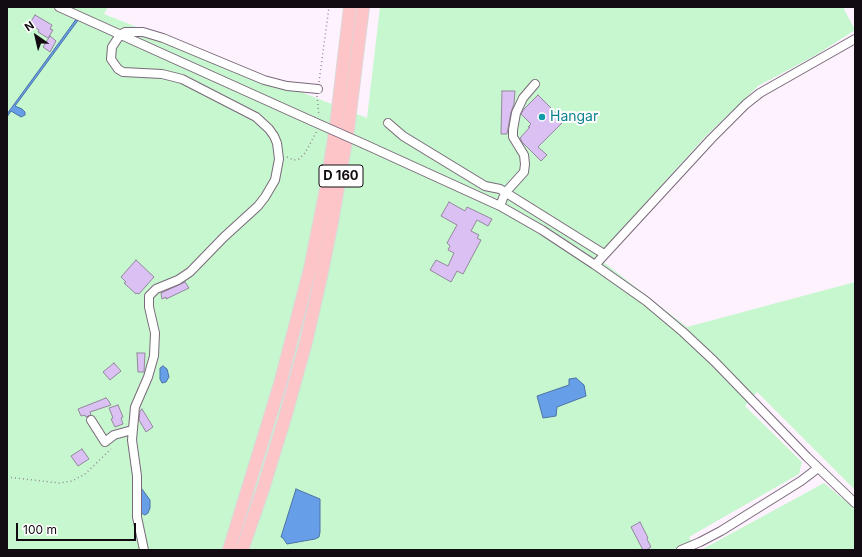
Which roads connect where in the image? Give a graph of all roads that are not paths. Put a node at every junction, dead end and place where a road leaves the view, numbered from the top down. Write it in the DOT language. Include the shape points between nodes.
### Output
graph roads {
  1 [pos="59,7"];
  2 [pos="350,7"];
  3 [pos="363,7"];
  4 [pos="120,35"];
  5 [pos="855,39"];
  6 [pos="535,84"];
  7 [pos="318,89"];
  8 [pos="388,123"];
  9 [pos="505,193"];
  10 [pos="500,206"];
  11 [pos="604,254"];
  12 [pos="595,265"];
  13 [pos="91,420"];
  14 [pos="132,430"];
  15 [pos="818,468"];
  16 [pos="855,503"];
  17 [pos="144,550"];
  18 [pos="229,550"];
  19 [pos="242,550"];
  20 [pos="680,550"];
  1 -- 4 [label="street"];
  2 -- 18 [label="highway, D 160" via="336,126 309,275 280,384"];
  3 -- 19 [label="highway, D 160" via="348,130 322,274 286,414"];
  4 -- 7 [label="street" via="125,32 143,32 264,80"];
  4 -- 10 [label="street, bridge"];
  4 -- 14 [label="street" via="111,53 111,59 118,69 128,73 162,74 182,79 256,117 270,129 279,153 274,180 258,206 190,272 156,289 149,296 155,333 154,356 135,408"];
  5 -- 11 [label="street" via="760,93 746,104"];
  6 -- 9 [label="street" via="523,98 516,113 513,137 524,155 524,172"];
  8 -- 9 [label="street" via="403,136 485,186 500,189"];
  9 -- 10 [label="street"];
  9 -- 11 [label="street"];
  10 -- 12 [label="street"];
  11 -- 12 [label="street"];
  12 -- 15 [label="street" via="646,301 683,332"];
  13 -- 14 [label="street" via="105,442 114,435"];
  14 -- 17 [label="street" via="137,476 137,517"];
  15 -- 16 [label="street"];
  15 -- 20 [label="street" via="721,531"];
}
